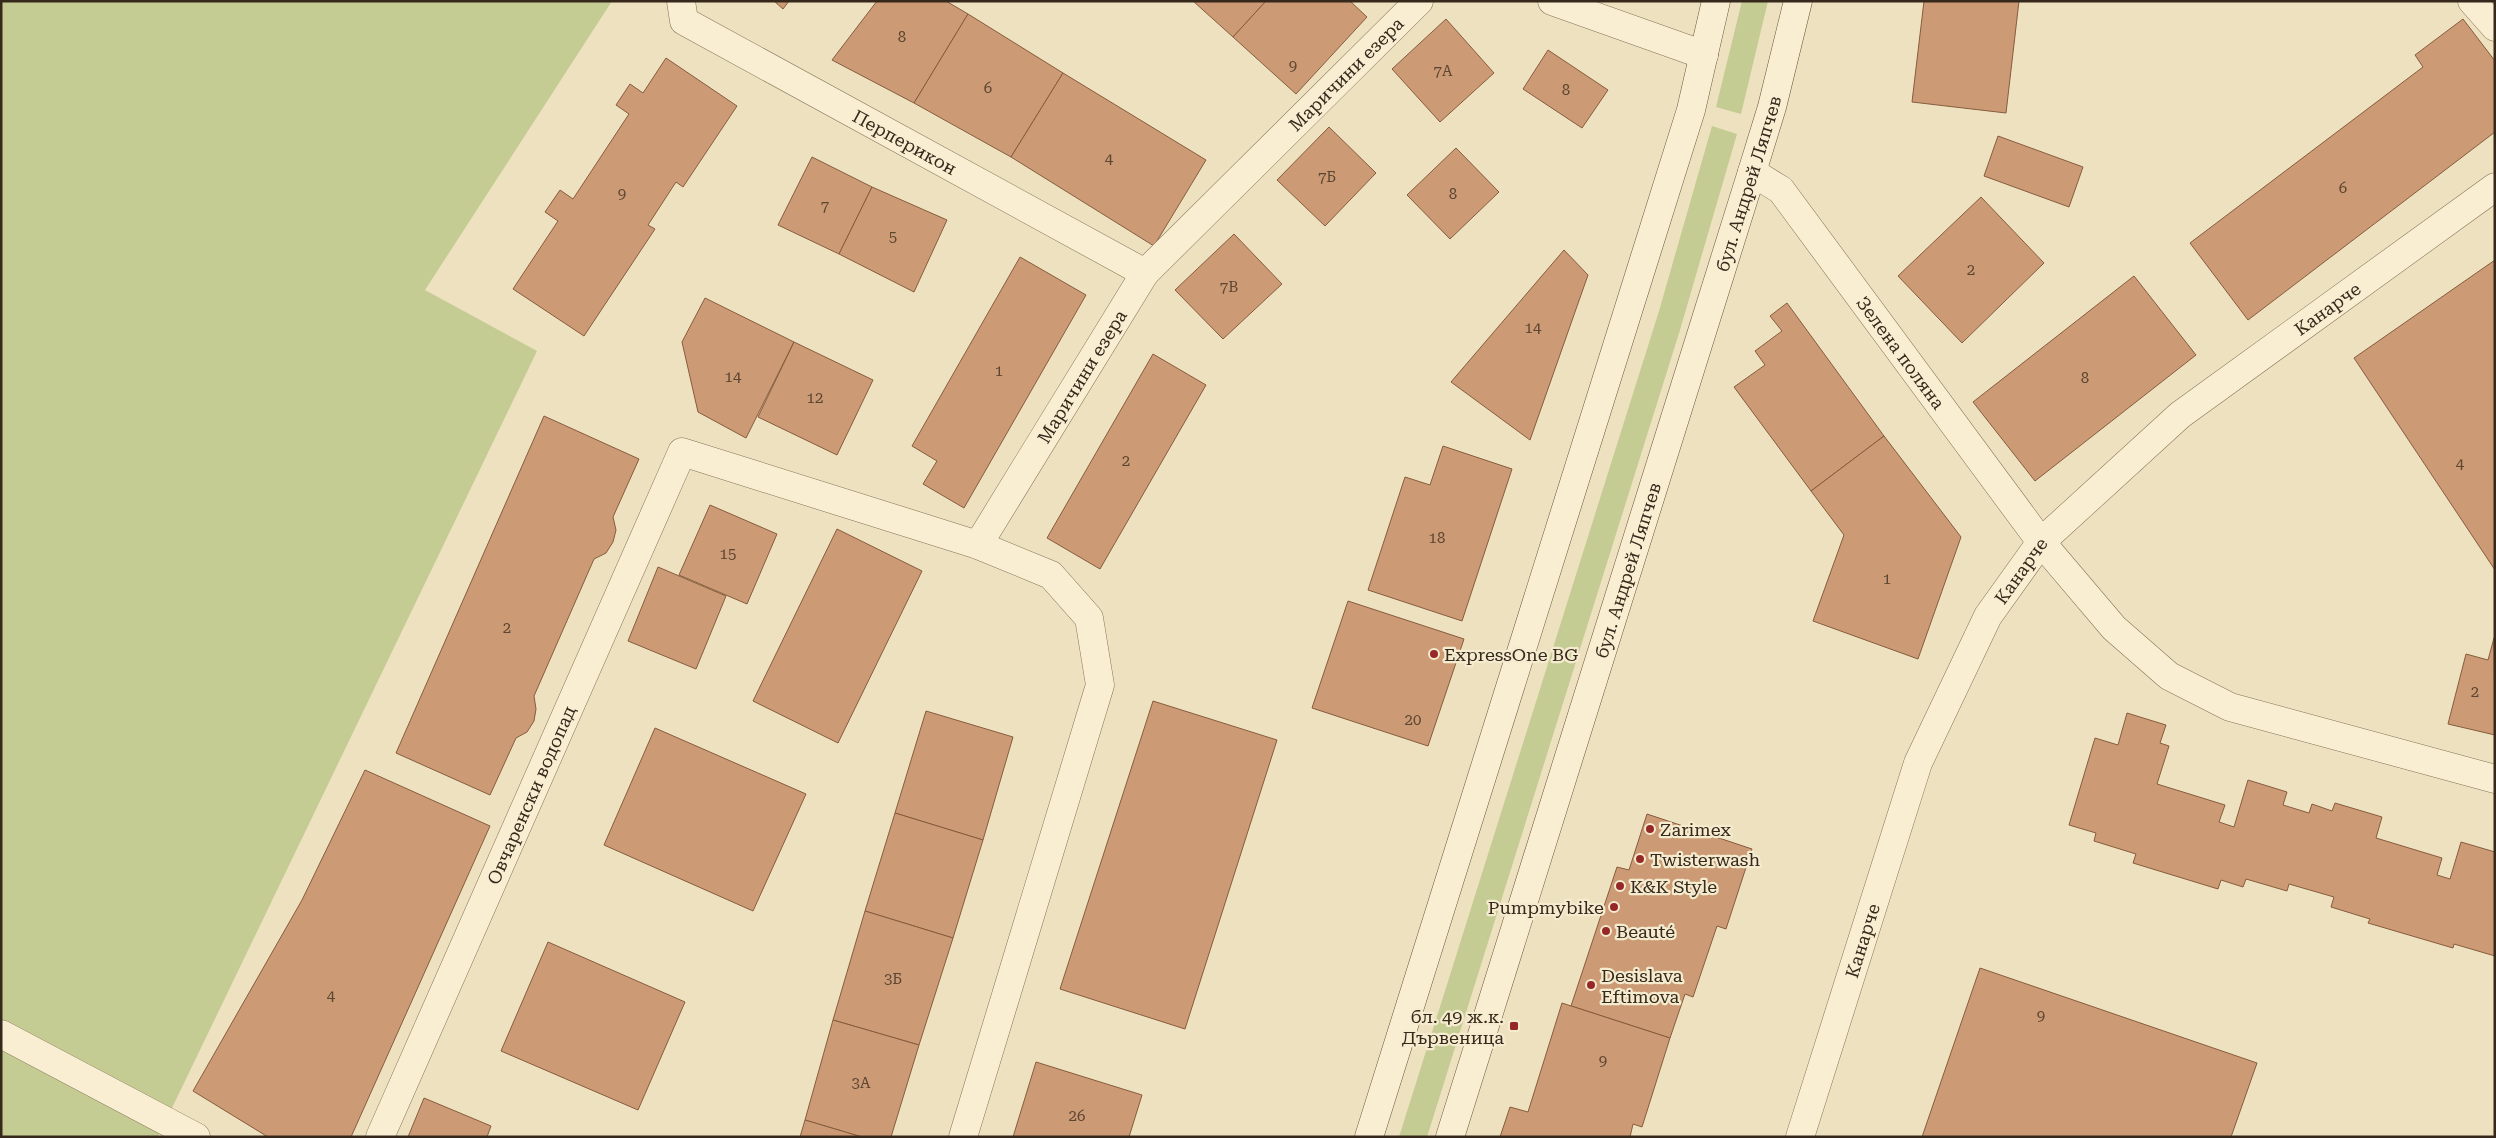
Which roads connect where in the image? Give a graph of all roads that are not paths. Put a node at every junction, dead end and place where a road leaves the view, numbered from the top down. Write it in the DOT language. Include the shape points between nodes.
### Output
graph roads {
  1 [pos="681,1"];
  2 [pos="1419,1"];
  3 [pos="1552,1"];
  4 [pos="1716,1"];
  5 [pos="1798,1"];
  6 [pos="2472,1"];
  7 [pos="2495,27"];
  8 [pos="1704,55"];
  9 [pos="1752,172"];
  10 [pos="2495,187"];
  11 [pos="1145,273"];
  12 [pos="2041,542"];
  13 [pos="978,545"];
  14 [pos="2495,779"];
  15 [pos="1,1034"];
  16 [pos="196,1137"];
  17 [pos="380,1137"];
  18 [pos="963,1137"];
  19 [pos="1369,1137"];
  20 [pos="1450,1137"];
  21 [pos="1800,1137"];
  1 -- 11 [label="street, Перперикон" via="684,21"];
  2 -- 11 [label="street, Маричини езера"];
  3 -- 8 [label="street"];
  4 -- 8 [label="street"];
  5 -- 9 [label="street, бул. Андрей Ляпчев"];
  6 -- 7 [label="street"];
  8 -- 19 [label="street" via="1691,110"];
  9 -- 12 [label="street, Зелена поляна" via="1781,190"];
  9 -- 20 [label="street, бул. Андрей Ляпчев"];
  10 -- 12 [label="street, Канарче" via="2180,416"];
  11 -- 13 [label="street, Маричини езера"];
  12 -- 14 [label="street, Зелена поляна" via="2114,628 2169,676 2230,707"];
  12 -- 21 [label="street, Канарче" via="1988,616 1918,763"];
  13 -- 17 [label="street, Овчаренски водопад" via="682,452"];
  13 -- 18 [label="street" via="1052,575 1089,618 1100,685"];
  15 -- 16 [label="street"];
}
